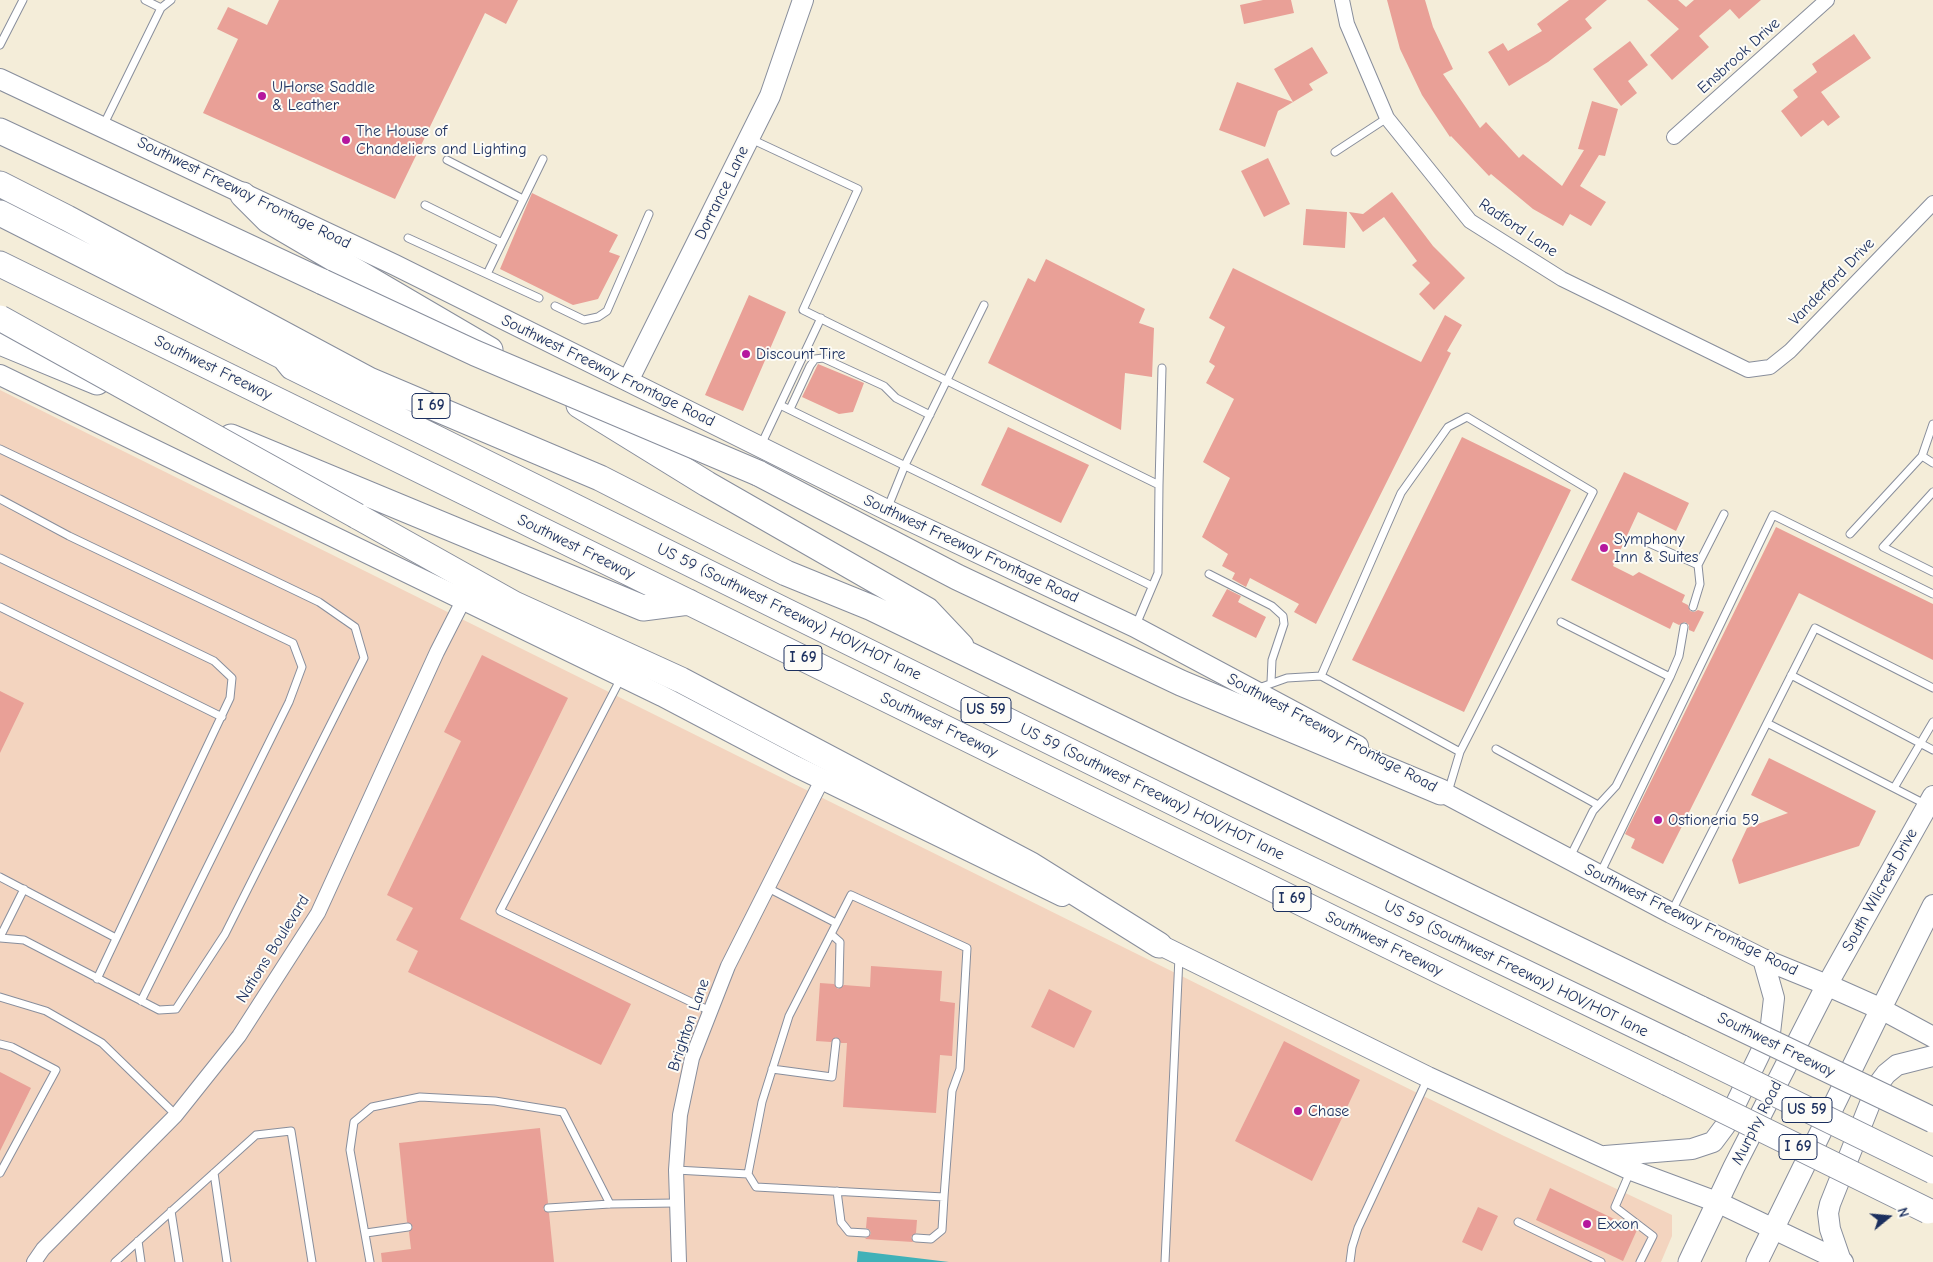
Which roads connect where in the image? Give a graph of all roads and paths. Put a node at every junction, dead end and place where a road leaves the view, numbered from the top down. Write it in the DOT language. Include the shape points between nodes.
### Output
graph roads {
  1 [pos="23,0"];
  2 [pos="145,0"];
  3 [pos="171,0"];
  4 [pos="803,0"];
  5 [pos="1342,0"];
  6 [pos="1827,0"];
  7 [pos="161,8"];
  8 [pos="0,45"];
  9 [pos="0,79"];
  10 [pos="1387,118"];
  11 [pos="103,126"];
  12 [pos="0,131"];
  13 [pos="1674,137"];
  14 [pos="749,138"];
  15 [pos="1335,152"];
  16 [pos="543,159"];
  17 [pos="448,160"];
  18 [pos="0,184"];
  19 [pos="243,195"];
  20 [pos="523,199"];
  21 [pos="1933,203"];
  22 [pos="425,205"];
  23 [pos="0,213"];
  24 [pos="649,214"];
  25 [pos="0,229"];
  26 [pos="408,238"];
  27 [pos="502,243"];
  28 [pos="0,264"];
  29 [pos="487,274"];
  30 [pos="539,298"];
  31 [pos="984,305"];
  32 [pos="555,306"];
  33 [pos="0,318"];
  34 [pos="820,318"];
  35 [pos="0,342"];
  36 [pos="292,367"];
  37 [pos="1162,368"];
  38 [pos="1748,370"];
  39 [pos="0,375"];
  40 [pos="947,380"];
  41 [pos="628,381"];
  42 [pos="780,405"];
  43 [pos="790,409"];
  44 [pos="930,415"];
  45 [pos="1933,424"];
  46 [pos="760,447"];
  47 [pos="0,449"];
  48 [pos="1922,456"];
  49 [pos="1933,463"];
  50 [pos="906,464"];
  51 [pos="1159,485"];
  52 [pos="1933,492"];
  53 [pos="0,499"];
  54 [pos="887,510"];
  55 [pos="1724,514"];
  56 [pos="1850,534"];
  57 [pos="1642,540"];
  58 [pos="0,558"];
  59 [pos="1698,566"];
  60 [pos="1933,572"];
  61 [pos="1209,574"];
  62 [pos="1152,586"];
  63 [pos="1933,594"];
  64 [pos="463,601"];
  65 [pos="688,602"];
  66 [pos="0,607"];
  67 [pos="1693,607"];
  68 [pos="1560,622"];
  69 [pos="1135,627"];
  70 [pos="1684,627"];
  71 [pos="973,658"];
  72 [pos="1791,675"];
  73 [pos="1321,676"];
  74 [pos="1670,677"];
  75 [pos="621,678"];
  76 [pos="1262,686"];
  77 [pos="1933,688"];
  78 [pos="222,717"];
  79 [pos="1933,722"];
  80 [pos="1767,723"];
  81 [pos="1919,743"];
  82 [pos="1496,749"];
  83 [pos="1933,750"];
  84 [pos="1460,752"];
  85 [pos="823,778"];
  86 [pos="1894,788"];
  87 [pos="1444,793"];
  88 [pos="1930,800"];
  89 [pos="1598,805"];
  90 [pos="1569,859"];
  91 [pos="1599,875"];
  92 [pos="0,877"];
  93 [pos="766,887"];
  94 [pos="24,890"];
  95 [pos="1933,905"];
  96 [pos="1671,913"];
  97 [pos="836,923"];
  98 [pos="831,934"];
  99 [pos="0,938"];
  100 [pos="116,938"];
  101 [pos="1169,949"];
  102 [pos="1763,959"];
  103 [pos="97,979"];
  104 [pos="839,984"];
  105 [pos="1827,985"];
  106 [pos="0,997"];
  107 [pos="141,1001"];
  108 [pos="1881,1009"];
  109 [pos="710,1011"];
  110 [pos="1933,1037"];
  111 [pos="836,1042"];
  112 [pos="0,1044"];
  113 [pos="1933,1056"];
  114 [pos="772,1069"];
  115 [pos="1428,1077"];
  116 [pos="176,1115"];
  117 [pos="1933,1120"];
  118 [pos="1603,1156"];
  119 [pos="676,1170"];
  120 [pos="1631,1170"];
  121 [pos="1933,1171"];
  122 [pos="214,1172"];
  123 [pos="0,1173"];
  124 [pos="748,1174"];
  125 [pos="837,1191"];
  126 [pos="944,1197"];
  127 [pos="1717,1202"];
  128 [pos="675,1203"];
  129 [pos="610,1204"];
  130 [pos="548,1208"];
  131 [pos="171,1211"];
  132 [pos="1930,1212"];
  133 [pos="1518,1222"];
  134 [pos="408,1227"];
  135 [pos="1773,1230"];
  136 [pos="366,1233"];
  137 [pos="866,1233"];
  138 [pos="916,1238"];
  139 [pos="138,1241"];
  140 [pos="34,1262"];
  141 [pos="115,1262"];
  142 [pos="141,1262"];
  143 [pos="180,1262"];
  144 [pos="227,1262"];
  145 [pos="312,1262"];
  146 [pos="370,1262"];
  147 [pos="679,1262"];
  148 [pos="1165,1262"];
  149 [pos="1350,1262"];
  150 [pos="1601,1262"];
  151 [pos="1640,1262"];
  152 [pos="1689,1262"];
  153 [pos="1757,1262"];
  154 [pos="1842,1262"];
  1 -- 8 [label="lane"];
  2 -- 7 [label="lane"];
  3 -- 7 [label="lane"];
  4 -- 14 [label="main road, Dorrance Lane" via="770,96"];
  5 -- 10 [label="street, Radford Lane" via="1347,24"];
  6 -- 13 [label="street, Ensbrook Drive"];
  7 -- 11 [label="lane"];
  9 -- 11 [label="main road, Southwest Freeway Frontage Road"];
  10 -- 15 [label="lane"];
  10 -- 38 [label="street, Radford Lane" via="1470,221 1562,279"];
  11 -- 19 [label="main road, Southwest Freeway Frontage Road"];
  12 -- 87 [label="highway, bridge" via="475,354 758,473 957,577 1181,683"];
  14 -- 34 [label="lane" via="858,189 803,310"];
  14 -- 41 [label="main road, Dorrance Lane"];
  16 -- 20 [label="lane"];
  17 -- 20 [label="lane"];
  18 -- 71 [label="highway, Southwest Freeway / I 69" via="369,380 600,478 786,573 872,608"];
  19 -- 41 [label="main road, Southwest Freeway Frontage Road" via="395,265"];
  19 -- 71 [label="highway" via="268,220 425,310 707,484 927,610"];
  20 -- 27 [label="lane"];
  21 -- 38 [label="street, Vanderford Drive" via="1790,351 1770,367"];
  22 -- 27 [label="lane"];
  23 -- 36 [label="highway" via="284,357"];
  24 -- 32 [label="lane" via="607,310 598,317 584,320"];
  25 -- 36 [label="highway, Southwest Freeway" via="279,368"];
  26 -- 29 [label="lane"];
  27 -- 29 [label="lane"];
  28 -- 65 [label="highway, Southwest Freeway / I 69"];
  29 -- 30 [label="lane"];
  31 -- 40 [label="lane"];
  33 -- 101 [label="highway, bridge" via="514,604 682,680 1031,865"];
  34 -- 40 [label="lane"];
  34 -- 42 [label="lane"];
  35 -- 65 [label="highway" via="643,608"];
  36 -- 121 [label="highway, US 59 (Southwest Freeway) HOV/HOT lane / US 59, bridge" via="1231,831"];
  37 -- 51 [label="lane"];
  39 -- 64 [label="main road"];
  40 -- 44 [label="lane"];
  40 -- 51 [label="lane"];
  41 -- 46 [label="main road, Southwest Freeway Frontage Road"];
  42 -- 43 [label="lane"];
  42 -- 46 [label="lane"];
  43 -- 44 [label="lane" via="810,366 823,358 884,386 896,398"];
  43 -- 50 [label="lane"];
  44 -- 50 [label="lane"];
  45 -- 48 [label="lane"];
  46 -- 54 [label="main road, Southwest Freeway Frontage Road"];
  47 -- 107 [label="lane" via="318,602 355,627 364,658 225,934 176,1009 159,1010"];
  48 -- 49 [label="lane"];
  48 -- 56 [label="lane"];
  50 -- 54 [label="lane"];
  50 -- 62 [label="lane"];
  51 -- 62 [label="lane" via="1158,573"];
  52 -- 60 [label="lane" via="1883,547"];
  53 -- 107 [label="lane" via="293,643 302,667 244,794"];
  54 -- 69 [label="main road, Southwest Freeway Frontage Road"];
  55 -- 59 [label="lane"];
  57 -- 59 [label="lane"];
  58 -- 78 [label="lane" via="214,661 232,678 230,698"];
  59 -- 67 [label="lane" via="1700,584"];
  61 -- 76 [label="lane" via="1272,606 1283,616 1284,624"];
  62 -- 69 [label="lane"];
  63 -- 91 [label="lane" via="1773,515"];
  64 -- 75 [label="main road"];
  64 -- 116 [label="street, Nations Boulevard" via="318,913 239,1036"];
  65 -- 132 [label="highway, Southwest Freeway / I 69, bridge"];
  66 -- 78 [label="lane"];
  68 -- 74 [label="lane"];
  69 -- 76 [label="main road, Southwest Freeway Frontage Road"];
  70 -- 74 [label="lane" via="1679,656"];
  71 -- 117 [label="highway, Southwest Freeway / I 69, bridge"];
  72 -- 77 [label="lane" via="1815,628"];
  72 -- 80 [label="lane"];
  72 -- 81 [label="lane"];
  73 -- 76 [label="lane" via="1287,678"];
  73 -- 84 [label="lane"];
  73 -- 84 [label="lane" via="1401,493 1448,427 1467,417 1593,492"];
  74 -- 89 [label="lane" via="1616,786"];
  75 -- 85 [label="main road"];
  75 -- 109 [label="lane" via="500,911"];
  76 -- 87 [label="main road, Southwest Freeway Frontage Road"];
  78 -- 100 [label="lane"];
  79 -- 81 [label="lane"];
  80 -- 86 [label="lane"];
  80 -- 96 [label="lane"];
  81 -- 83 [label="lane"];
  81 -- 86 [label="lane"];
  82 -- 89 [label="lane"];
  84 -- 87 [label="lane"];
  85 -- 93 [label="street, Brighton Lane"];
  85 -- 101 [label="main road"];
  86 -- 88 [label="lane"];
  87 -- 90 [label="main road, Southwest Freeway Frontage Road"];
  88 -- 105 [label="main road, South Wilcrest Drive"];
  89 -- 90 [label="lane"];
  90 -- 91 [label="main road, Southwest Freeway Frontage Road"];
  91 -- 96 [label="main road, Southwest Freeway Frontage Road"];
  92 -- 94 [label="lane"];
  93 -- 97 [label="lane"];
  93 -- 109 [label="street, Brighton Lane"];
  94 -- 99 [label="lane"];
  94 -- 100 [label="lane"];
  95 -- 108 [label="main road"];
  96 -- 102 [label="main road, Southwest Freeway Frontage Road"];
  97 -- 98 [label="lane"];
  97 -- 126 [label="lane" via="851,895 967,948 960,1069 952,1091"];
  98 -- 104 [label="lane" via="840,942"];
  98 -- 114 [label="lane" via="789,1016"];
  99 -- 103 [label="lane" via="24,940"];
  100 -- 103 [label="lane"];
  101 -- 115 [label="main road"];
  101 -- 148 [label="lane"];
  102 -- 105 [label="main road, Southwest Freeway Frontage Road"];
  102 -- 118 [label="main road" via="1774,998 1770,1033 1714,1142 1692,1149"];
  103 -- 107 [label="lane"];
  105 -- 108 [label="main road, Southwest Freeway Frontage Road"];
  105 -- 127 [label="main road, Murphy Road"];
  106 -- 116 [label="lane" via="46,1011 102,1043"];
  108 -- 110 [label="main road, Southwest Freeway Frontage Road"];
  108 -- 135 [label="main road"];
  109 -- 119 [label="street, Brighton Lane" via="692,1058 682,1106"];
  111 -- 114 [label="lane" via="832,1077"];
  112 -- 123 [label="lane" via="56,1070"];
  113 -- 154 [label="main road" via="1897,1065 1877,1086 1828,1213"];
  114 -- 124 [label="lane"];
  115 -- 118 [label="main road"];
  115 -- 149 [label="lane" via="1358,1228"];
  116 -- 140 [label="street, Nations Boulevard" via="43,1249"];
  118 -- 120 [label="main road"];
  119 -- 124 [label="lane"];
  119 -- 128 [label="street, Brighton Lane"];
  120 -- 127 [label="main road"];
  120 -- 151 [label="lane" via="1615,1207 1653,1236"];
  122 -- 131 [label="lane"];
  122 -- 144 [label="lane"];
  122 -- 145 [label="lane" via="256,1135 291,1131"];
  124 -- 125 [label="lane" via="756,1187"];
  125 -- 126 [label="lane"];
  125 -- 137 [label="lane" via="841,1222 849,1232"];
  126 -- 138 [label="lane" via="942,1230 931,1239"];
  127 -- 135 [label="main road"];
  127 -- 152 [label="main road, Murphy Road"];
  128 -- 129 [label="lane"];
  128 -- 147 [label="street, Brighton Lane"];
  129 -- 130 [label="lane"];
  129 -- 136 [label="lane" via="563,1112 494,1101 420,1097 372,1107 354,1122 350,1150"];
  131 -- 139 [label="lane"];
  131 -- 143 [label="lane"];
  133 -- 150 [label="lane"];
  134 -- 136 [label="lane"];
  135 -- 153 [label="main road"];
  135 -- 154 [label="main road"];
  136 -- 146 [label="lane"];
  139 -- 141 [label="lane"];
  139 -- 142 [label="lane"];
}
